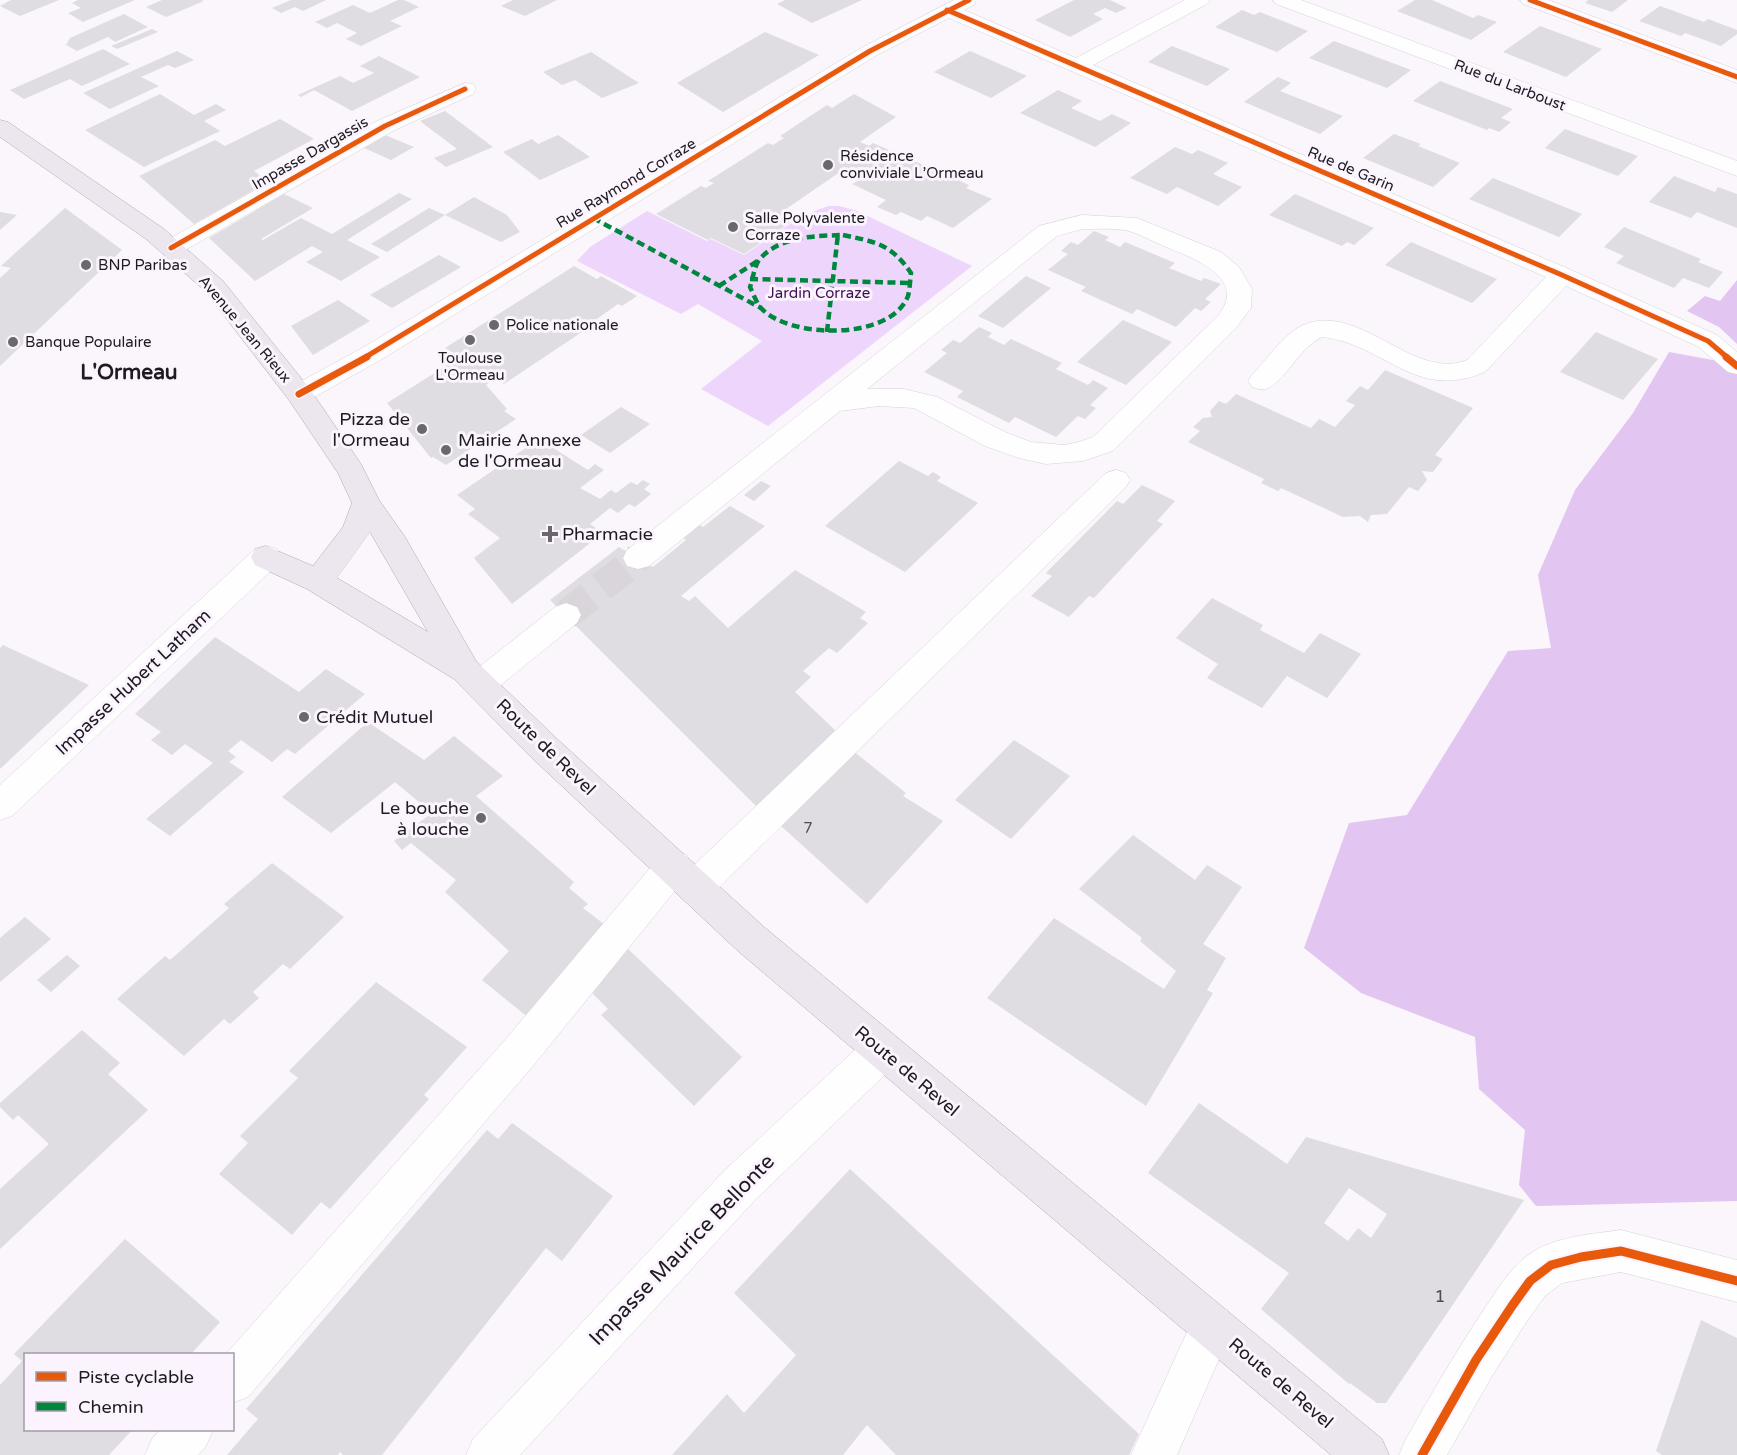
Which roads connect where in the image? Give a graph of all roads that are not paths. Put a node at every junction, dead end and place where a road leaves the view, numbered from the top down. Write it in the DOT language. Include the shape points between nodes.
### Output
graph roads {
  1 [pos="969,0"];
  2 [pos="1200,0"];
  3 [pos="1283,0"];
  4 [pos="1530,0"];
  5 [pos="947,10"];
  6 [pos="1076,66"];
  7 [pos="1737,77"];
  8 [pos="465,89"];
  9 [pos="0,127"];
  10 [pos="1737,170"];
  11 [pos="171,248"];
  12 [pos="1562,275"];
  13 [pos="1737,366"];
  14 [pos="1261,381"];
  15 [pos="299,394"];
  16 [pos="831,404"];
  17 [pos="1116,480"];
  18 [pos="366,503"];
  19 [pos="266,557"];
  20 [pos="638,558"];
  21 [pos="318,581"];
  22 [pos="566,615"];
  23 [pos="472,677"];
  24 [pos="0,806"];
  25 [pos="685,876"];
  26 [pos="882,1051"];
  27 [pos="1737,1281"];
  28 [pos="1212,1325"];
  29 [pos="234,1379"];
  30 [pos="189,1431"];
  31 [pos="168,1455"];
  32 [pos="489,1455"];
  33 [pos="1154,1455"];
  34 [pos="1366,1455"];
  35 [pos="1422,1455"];
  1 -- 5 [label="street, Rue Raymond Corraze"];
  2 -- 6 [label="street"];
  3 -- 10 [label="street, Rue du Larboust"];
  4 -- 7 [label="street"];
  5 -- 6 [label="street, Rue de Garin"];
  5 -- 15 [label="street, Rue Raymond Corraze" via="870,51"];
  6 -- 12 [label="street, Rue de Garin"];
  8 -- 11 [label="street, Impasse Dargassis" via="385,126"];
  9 -- 11 [label="main road, Avenue Jean Rieux"];
  11 -- 15 [label="main road, Avenue Jean Rieux" via="214,286"];
  12 -- 13 [label="street, Rue de Garin" via="1708,341"];
  12 -- 14 [label="street" via="1476,366 1462,372 1432,372 1326,328 1310,332"];
  15 -- 18 [label="main road, Avenue Jean Rieux" via="351,471"];
  16 -- 16 [label="street" via="1048,231 1064,225 1093,221 1130,223 1212,257 1230,272 1239,289 1238,308 1227,322 1103,444 1086,452 1037,454 1008,447 927,404 906,398"];
  16 -- 20 [label="street"];
  17 -- 25 [label="street"];
  18 -- 21 [label="main road" via="357,530"];
  18 -- 23 [label="main road, Avenue Jean Rieux"];
  19 -- 21 [label="main road"];
  19 -- 24 [label="street, Impasse Hubert Latham"];
  21 -- 23 [label="main road"];
  22 -- 23 [label="street"];
  23 -- 25 [label="main road, Route de Revel"];
  25 -- 26 [label="main road, Route de Revel" via="751,939"];
  25 -- 29 [label="street" via="526,1044"];
  26 -- 28 [label="main road, Route de Revel"];
  26 -- 32 [label="street, Impasse Maurice Bellonte" via="740,1185"];
  27 -- 35 [label="street" via="1621,1251 1551,1265 1530,1281 1512,1306"];
  28 -- 33 [label="street"];
  28 -- 34 [label="main road, Route de Revel"];
  30 -- 31 [label="street"];
}
